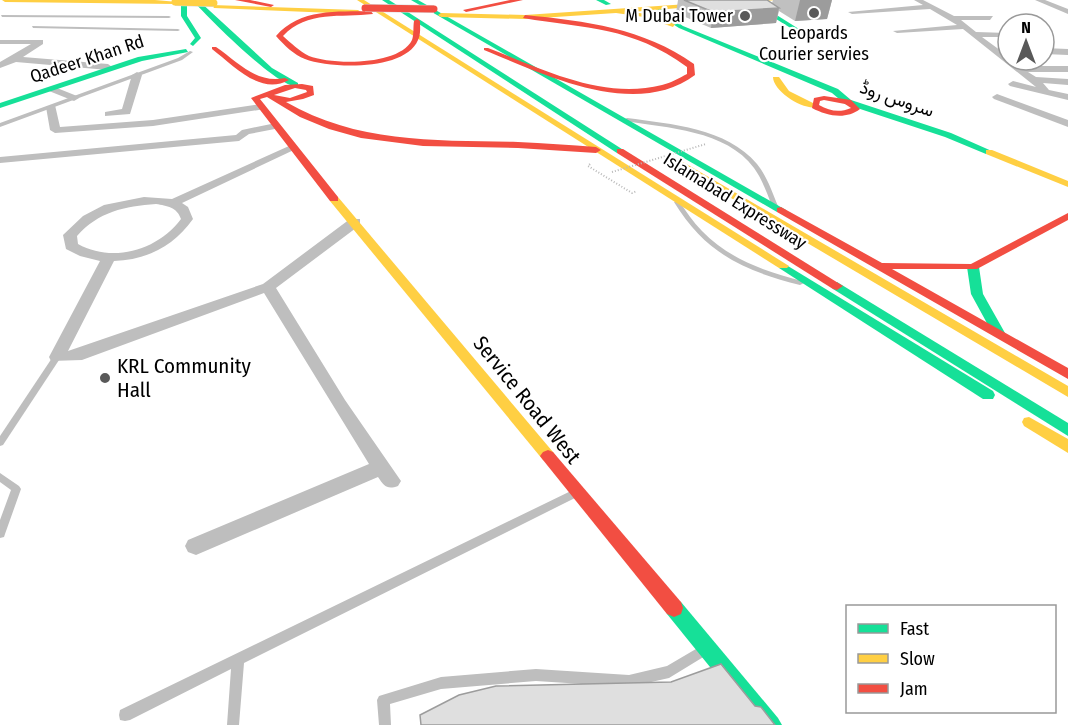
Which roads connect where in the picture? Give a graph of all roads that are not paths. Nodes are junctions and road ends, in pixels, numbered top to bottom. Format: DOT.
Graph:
graph roads {
  1 [pos="5,0"];
  2 [pos="17,0"];
  3 [pos="238,0"];
  4 [pos="385,0"];
  5 [pos="403,0"];
  6 [pos="414,0"];
  7 [pos="520,0"];
  8 [pos="721,0"];
  9 [pos="731,0"];
  10 [pos="773,0"];
  11 [pos="918,0"];
  12 [pos="1039,0"];
  13 [pos="75,1"];
  14 [pos="752,1"];
  15 [pos="610,4"];
  16 [pos="1053,4"];
  17 [pos="213,5"];
  18 [pos="271,5"];
  19 [pos="1068,5"];
  20 [pos="179,6"];
  21 [pos="934,7"];
  22 [pos="368,8"];
  23 [pos="634,8"];
  24 [pos="661,8"];
  25 [pos="466,10"];
  26 [pos="437,12"];
  27 [pos="852,12"];
  28 [pos="1068,12"];
  29 [pos="2,16"];
  30 [pos="49,16"];
  31 [pos="525,17"];
  32 [pos="953,18"];
  33 [pos="990,18"];
  34 [pos="646,20"];
  35 [pos="33,27"];
  36 [pos="681,27"];
  37 [pos="964,27"];
  38 [pos="416,28"];
  39 [pos="178,30"];
  40 [pos="799,31"];
  41 [pos="897,31"];
  42 [pos="23,34"];
  43 [pos="974,34"];
  44 [pos="996,35"];
  45 [pos="0,42"];
  46 [pos="483,47"];
  47 [pos="196,48"];
  48 [pos="996,51"];
  49 [pos="15,59"];
  50 [pos="524,63"];
  51 [pos="0,65"];
  52 [pos="108,67"];
  53 [pos="1023,72"];
  54 [pos="137,75"];
  55 [pos="776,79"];
  56 [pos="1034,80"];
  57 [pos="290,82"];
  58 [pos="1068,82"];
  59 [pos="1012,84"];
  60 [pos="822,85"];
  61 [pos="52,89"];
  62 [pos="1045,89"];
  63 [pos="308,95"];
  64 [pos="997,97"];
  65 [pos="1068,97"];
  66 [pos="74,98"];
  67 [pos="265,100"];
  68 [pos="848,102"];
  69 [pos="0,104"];
  70 [pos="815,106"];
  71 [pos="51,107"];
  72 [pos="541,113"];
  73 [pos="109,114"];
  74 [pos="838,114"];
  75 [pos="624,120"];
  76 [pos="1066,121"];
  77 [pos="0,125"];
  78 [pos="276,126"];
  79 [pos="55,130"];
  80 [pos="334,133"];
  81 [pos="948,135"];
  82 [pos="509,145"];
  83 [pos="298,149"];
  84 [pos="601,150"];
  85 [pos="58,155"];
  86 [pos="0,160"];
  87 [pos="1068,184"];
  88 [pos="674,196"];
  89 [pos="173,203"];
  90 [pos="775,206"];
  91 [pos="1068,216"];
  92 [pos="355,222"];
  93 [pos="110,256"];
  94 [pos="876,264"];
  95 [pos="972,267"];
  96 [pos="267,287"];
  97 [pos="818,287"];
  98 [pos="1000,335"];
  99 [pos="57,357"];
  100 [pos="1068,374"];
  101 [pos="1068,392"];
  102 [pos="1068,430"];
  103 [pos="0,443"];
  104 [pos="1068,447"];
  105 [pos="0,477"];
  106 [pos="576,493"];
  107 [pos="0,534"];
  108 [pos="196,546"];
  109 [pos="707,649"];
  110 [pos="238,659"];
  111 [pos="125,715"];
  112 [pos="233,725"];
  113 [pos="385,725"];
  114 [pos="771,725"];
  1 -- 2 [label="main road"];
  2 -- 13 [label="main road"];
  3 -- 18 [label="main road"];
  4 -- 38 [label="main road, Islamabad Expressway"];
  5 -- 46 [label="main road, Islamabad Expressway"];
  6 -- 50 [label="main road"];
  7 -- 25 [label="main road"];
  8 -- 9 [label="main road"];
  8 -- 23 [label="main road"];
  10 -- 14 [label="main road"];
  11 -- 21 [label="street"];
  12 -- 16 [label="street"];
  13 -- 20 [label="main road"];
  14 -- 24 [label="main road"];
  14 -- 40 [label="main road"];
  15 -- 23 [label="main road"];
  15 -- 24 [label="main road"];
  15 -- 31 [label="main road"];
  15 -- 36 [label="main road"];
  16 -- 19 [label="street"];
  16 -- 28 [label="street"];
  17 -- 18 [label="main road"];
  17 -- 20 [label="main road"];
  17 -- 20 [label="main road, bridge"];
  17 -- 22 [label="main road"];
  18 -- 22 [label="main road"];
  20 -- 30 [label="lane"];
  20 -- 47 [label="main road"];
  20 -- 57 [label="main road"];
  21 -- 27 [label="street"];
  21 -- 32 [label="street"];
  22 -- 26 [label="main road, bridge"];
  22 -- 38 [label="main road"];
  22 -- 38 [label="main road"];
  23 -- 25 [label="main road"];
  24 -- 36 [label="main road, سروس روڈ"];
  25 -- 26 [label="main road"];
  26 -- 31 [label="main road"];
  29 -- 30 [label="lane"];
  30 -- 35 [label="lane"];
  31 -- 50 [label="main road"];
  32 -- 33 [label="street"];
  32 -- 37 [label="street"];
  34 -- 55 [label="main road"];
  35 -- 39 [label="lane"];
  35 -- 42 [label="lane"];
  36 -- 60 [label="main road, سروس روڈ"];
  37 -- 41 [label="street"];
  37 -- 43 [label="street"];
  38 -- 72 [label="main road"];
  38 -- 102 [label="main road, Islamabad Expressway"];
  43 -- 44 [label="street"];
  43 -- 48 [label="street"];
  45 -- 49 [label="street"];
  46 -- 50 [label="main road"];
  46 -- 101 [label="main road, Islamabad Expressway"];
  47 -- 52 [label="main road, Qadeer Khan Rd"];
  47 -- 54 [label="lane"];
  47 -- 57 [label="main road"];
  47 -- 61 [label="main road, Qadeer Khan Rd"];
  47 -- 67 [label="main road"];
  49 -- 51 [label="street"];
  49 -- 52 [label="street"];
  50 -- 75 [label="main road"];
  52 -- 69 [label="main road, Qadeer Khan Rd"];
  53 -- 56 [label="street"];
  54 -- 66 [label="lane"];
  54 -- 73 [label="street"];
  55 -- 60 [label="main road"];
  55 -- 70 [label="main road"];
  56 -- 58 [label="street"];
  56 -- 62 [label="street"];
  57 -- 63 [label="main road"];
  57 -- 67 [label="main road"];
  59 -- 62 [label="street"];
  60 -- 68 [label="main road, سروس روڈ"];
  61 -- 66 [label="street"];
  61 -- 69 [label="main road, Qadeer Khan Rd"];
  62 -- 65 [label="street"];
  63 -- 67 [label="main road"];
  63 -- 80 [label="main road"];
  64 -- 76 [label="street"];
  66 -- 71 [label="lane"];
  67 -- 78 [label="main road, Service Road West"];
  67 -- 79 [label="street"];
  67 -- 80 [label="main road"];
  68 -- 70 [label="main road"];
  68 -- 74 [label="main road"];
  68 -- 81 [label="main road, سروس روڈ"];
  70 -- 74 [label="main road"];
  71 -- 77 [label="lane"];
  71 -- 79 [label="street"];
  72 -- 82 [label="main road"];
  72 -- 84 [label="main road"];
  74 -- 81 [label="main road"];
  75 -- 90 [label="main road"];
  75 -- 90 [label="lane"];
  78 -- 83 [label="main road, Service Road West"];
  78 -- 85 [label="street"];
  79 -- 85 [label="street"];
  80 -- 82 [label="main road"];
  81 -- 87 [label="main road, سروس روڈ"];
  82 -- 84 [label="main road"];
  83 -- 89 [label="street"];
  83 -- 92 [label="main road, Service Road West"];
  84 -- 88 [label="main road"];
  85 -- 86 [label="street"];
  88 -- 97 [label="main road"];
  88 -- 97 [label="lane"];
  89 -- 93 [label="street"];
  89 -- 93 [label="street"];
  90 -- 94 [label="main road"];
  91 -- 95 [label="main road"];
  92 -- 96 [label="street"];
  92 -- 106 [label="main road, Service Road West"];
  93 -- 99 [label="street"];
  94 -- 95 [label="main road"];
  94 -- 98 [label="main road"];
  95 -- 98 [label="main road"];
  96 -- 99 [label="street"];
  96 -- 108 [label="street"];
  97 -- 104 [label="main road"];
  98 -- 100 [label="main road"];
  99 -- 103 [label="lane"];
  105 -- 107 [label="lane"];
  106 -- 109 [label="main road, Service Road West"];
  106 -- 110 [label="lane"];
  109 -- 113 [label="lane"];
  109 -- 114 [label="main road, Service Road West"];
  110 -- 111 [label="lane"];
  110 -- 112 [label="lane"];
}
